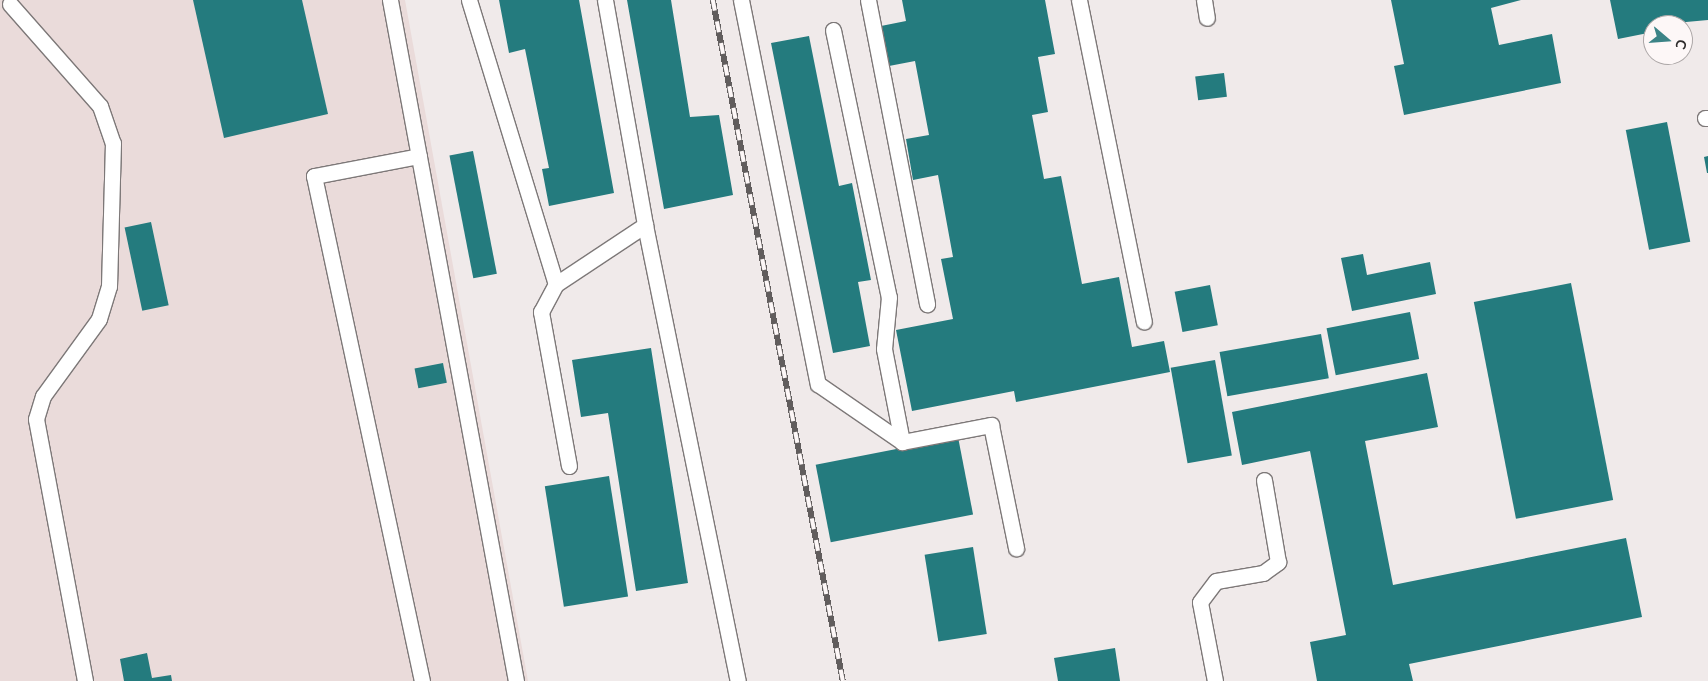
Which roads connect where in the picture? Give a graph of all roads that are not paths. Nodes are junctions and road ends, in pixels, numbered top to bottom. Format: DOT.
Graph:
graph roads {
  1 [pos="390,0"];
  2 [pos="470,0"];
  3 [pos="605,0"];
  4 [pos="741,0"];
  5 [pos="868,0"];
  6 [pos="1079,0"];
  7 [pos="1204,0"];
  8 [pos="10,4"];
  9 [pos="1207,18"];
  10 [pos="833,30"];
  11 [pos="419,156"];
  12 [pos="645,225"];
  13 [pos="556,284"];
  14 [pos="927,304"];
  15 [pos="1144,322"];
  16 [pos="902,442"];
  17 [pos="569,466"];
  18 [pos="1264,480"];
  19 [pos="1016,548"];
  20 [pos="85,681"];
  21 [pos="422,681"];
  22 [pos="516,681"];
  23 [pos="738,681"];
  24 [pos="1215,681"];
  1 -- 11 [label="lane"];
  2 -- 13 [label="lane"];
  3 -- 12 [label="lane"];
  4 -- 16 [label="lane"];
  5 -- 14 [label="lane"];
  6 -- 15 [label="lane"];
  7 -- 9 [label="lane"];
  8 -- 20 [label="lane"];
  10 -- 16 [label="lane"];
  11 -- 21 [label="lane"];
  11 -- 22 [label="lane"];
  12 -- 13 [label="lane"];
  12 -- 23 [label="lane"];
  13 -- 17 [label="lane"];
  16 -- 19 [label="lane"];
  18 -- 24 [label="lane"];
}
